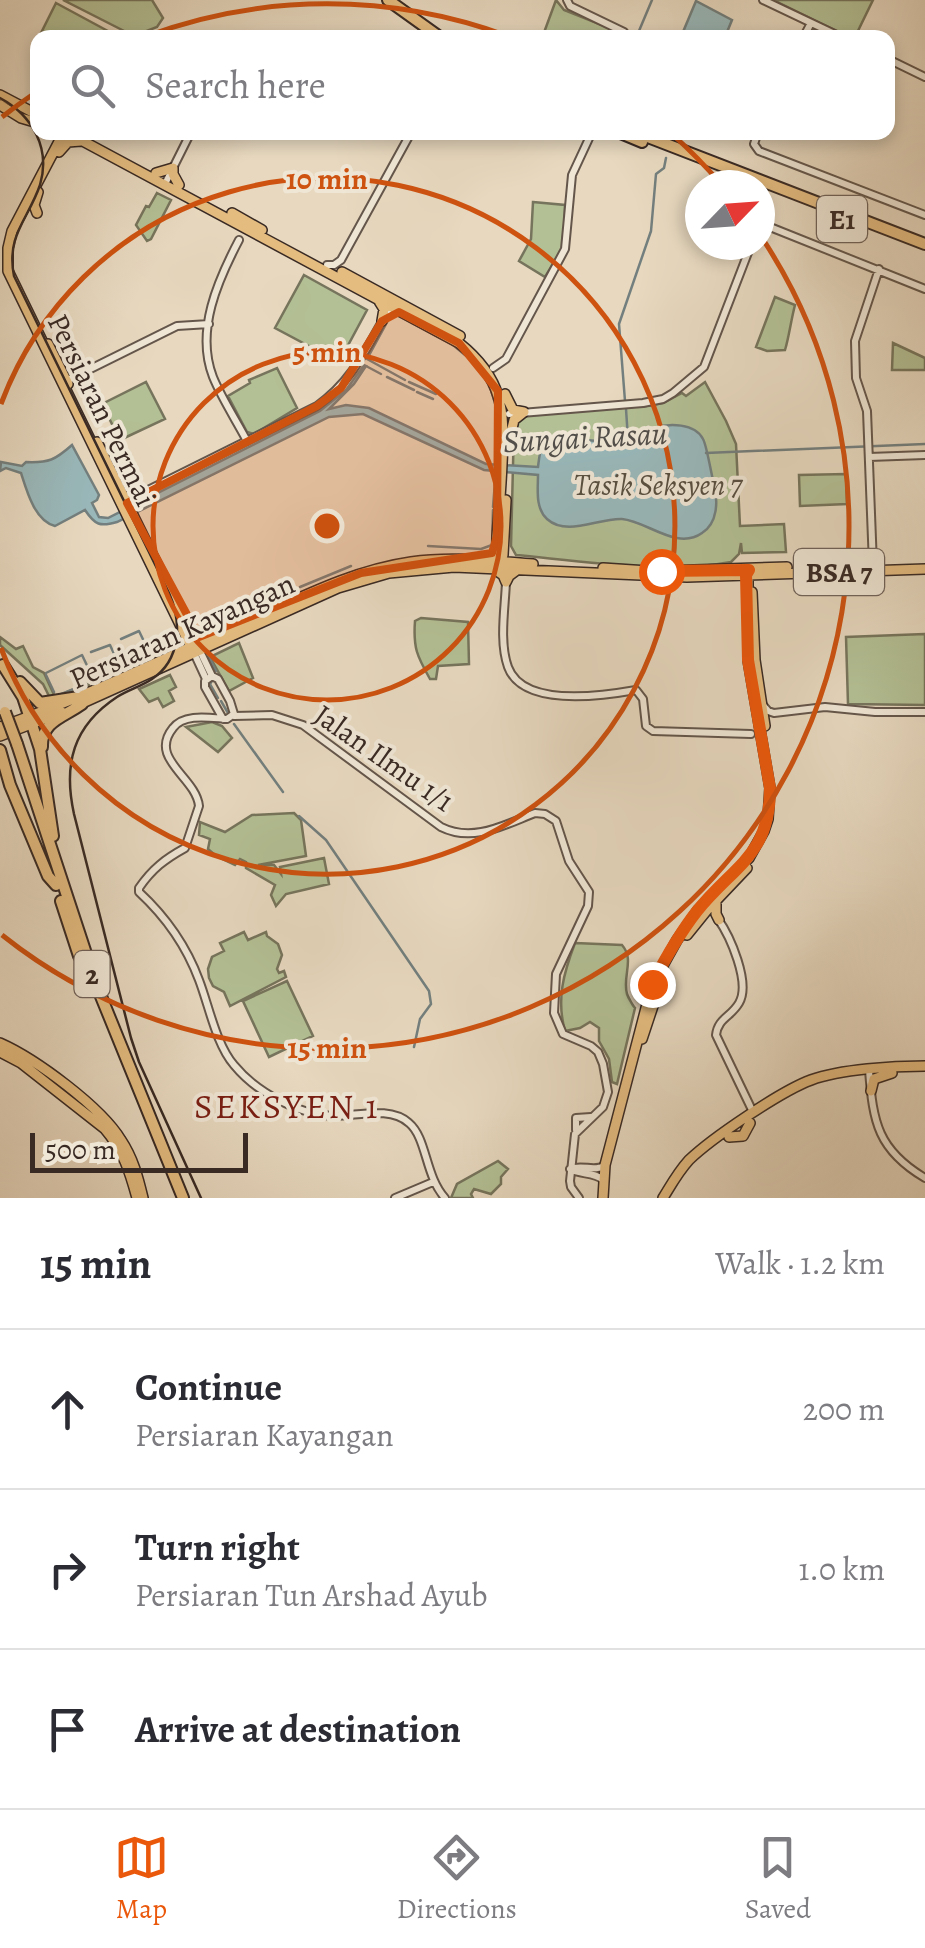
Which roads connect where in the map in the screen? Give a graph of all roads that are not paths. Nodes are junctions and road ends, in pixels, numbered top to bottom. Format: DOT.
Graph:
graph roads {
  1 [pos="378,0"];
  2 [pos="388,0"];
  3 [pos="567,0"];
  4 [pos="764,0"];
  5 [pos="811,22"];
  6 [pos="417,30"];
  7 [pos="429,30"];
  8 [pos="620,30"];
  9 [pos="808,30"];
  10 [pos="827,30"];
  11 [pos="895,62"];
  12 [pos="925,77"];
  13 [pos="0,95"];
  14 [pos="0,105"];
  15 [pos="30,114"];
  16 [pos="30,119"];
  17 [pos="86,140"];
  18 [pos="89,140"];
  19 [pos="188,140"];
  20 [pos="407,140"];
  21 [pos="588,140"];
  22 [pos="639,140"];
  23 [pos="655,140"];
  24 [pos="755,140"];
  25 [pos="56,143"];
  26 [pos="94,143"];
  27 [pos="173,168"];
  28 [pos="717,170"];
  29 [pos="156,173"];
  30 [pos="166,181"];
  31 [pos="179,185"];
  32 [pos="38,192"];
  33 [pos="775,192"];
  34 [pos="925,216"];
  35 [pos="23,220"];
  36 [pos="236,223"];
  37 [pos="775,229"];
  38 [pos="12,231"];
  39 [pos="258,235"];
  40 [pos="239,240"];
  41 [pos="925,247"];
  42 [pos="0,248"];
  43 [pos="7,260"];
  44 [pos="341,260"];
  45 [pos="745,260"];
  46 [pos="327,265"];
  47 [pos="879,270"];
  48 [pos="344,274"];
  49 [pos="361,282"];
  50 [pos="925,289"];
  51 [pos="376,298"];
  52 [pos="391,306"];
  53 [pos="406,314"];
  54 [pos="382,321"];
  55 [pos="209,324"];
  56 [pos="55,363"];
  57 [pos="493,368"];
  58 [pos="78,376"];
  59 [pos="66,384"];
  60 [pos="505,394"];
  61 [pos="70,401"];
  62 [pos="75,412"];
  63 [pos="524,412"];
  64 [pos="509,414"];
  65 [pos="247,441"];
  66 [pos="506,443"];
  67 [pos="869,450"];
  68 [pos="925,455"];
  69 [pos="125,502"];
  70 [pos="501,532"];
  71 [pos="476,560"];
  72 [pos="500,561"];
  73 [pos="873,565"];
  74 [pos="518,566"];
  75 [pos="925,566"];
  76 [pos="454,567"];
  77 [pos="491,568"];
  78 [pos="535,569"];
  79 [pos="713,570"];
  80 [pos="778,571"];
  81 [pos="361,574"];
  82 [pos="749,574"];
  83 [pos="380,576"];
  84 [pos="732,576"];
  85 [pos="506,582"];
  86 [pos="338,588"];
  87 [pos="749,591"];
  88 [pos="186,630"];
  89 [pos="200,650"];
  90 [pos="176,658"];
  91 [pos="2,664"];
  92 [pos="209,678"];
  93 [pos="0,699"];
  94 [pos="81,701"];
  95 [pos="761,703"];
  96 [pos="216,709"];
  97 [pos="925,712"];
  98 [pos="233,713"];
  99 [pos="774,713"];
  100 [pos="209,718"];
  101 [pos="223,718"];
  102 [pos="3,720"];
  103 [pos="30,720"];
  104 [pos="758,728"];
  105 [pos="0,736"];
  106 [pos="9,747"];
  107 [pos="2,764"];
  108 [pos="44,768"];
  109 [pos="56,885"];
  110 [pos="717,900"];
  111 [pos="702,913"];
  112 [pos="719,920"];
  113 [pos="78,929"];
  114 [pos="0,1043"];
  115 [pos="0,1052"];
  116 [pos="925,1069"];
  117 [pos="869,1073"];
  118 [pos="892,1073"];
  119 [pos="854,1077"];
  120 [pos="871,1091"];
  121 [pos="752,1118"];
  122 [pos="605,1165"];
  123 [pos="576,1169"];
  124 [pos="925,1178"];
  125 [pos="603,1180"];
  126 [pos="432,1182"];
  127 [pos="140,1198"];
  128 [pos="180,1198"];
  129 [pos="395,1198"];
  130 [pos="445,1198"];
  131 [pos="579,1198"];
  132 [pos="605,1198"];
  133 [pos="666,1198"];
  1 -- 6 [label="highway"];
  2 -- 7 [label="highway"];
  3 -- 8 [label="street"];
  4 -- 5 [label="street"];
  5 -- 9 [label="street"];
  5 -- 10 [label="street"];
  11 -- 12 [label="street"];
  13 -- 15 [label="main road"];
  14 -- 16 [label="main road"];
  17 -- 26 [label="main road"];
  18 -- 26 [label="main road"];
  19 -- 27 [label="street"];
  20 -- 44 [label="street"];
  21 -- 57 [label="street"];
  22 -- 28 [label="highway, E1"];
  23 -- 41 [label="highway, E1"];
  24 -- 34 [label="street"];
  25 -- 26 [label="main road"];
  25 -- 32 [label="main road, Persiaran Permai"];
  25 -- 38 [label="main road, Persiaran Permai"];
  26 -- 29 [label="main road"];
  26 -- 30 [label="main road"];
  27 -- 29 [label="main road"];
  27 -- 30 [label="street"];
  27 -- 31 [label="main road"];
  29 -- 30 [label="main road"];
  30 -- 31 [label="main road"];
  30 -- 36 [label="main road"];
  31 -- 46 [label="main road"];
  32 -- 35 [label="main road, Persiaran Permai"];
  32 -- 35 [label="main road"];
  33 -- 41 [label="highway, E1"];
  35 -- 56 [label="main road, Persiaran Permai"];
  36 -- 39 [label="main road"];
  36 -- 40 [label="street"];
  37 -- 47 [label="street"];
  38 -- 42 [label="main road"];
  38 -- 43 [label="main road, Persiaran Permai"];
  39 -- 40 [label="street"];
  39 -- 51 [label="main road"];
  40 -- 55 [label="street"];
  42 -- 43 [label="main road"];
  43 -- 56 [label="main road, Persiaran Permai"];
  44 -- 46 [label="street"];
  44 -- 48 [label="street"];
  45 -- 63 [label="street"];
  46 -- 48 [label="main road"];
  47 -- 50 [label="street"];
  47 -- 67 [label="street"];
  48 -- 49 [label="main road"];
  49 -- 52 [label="main road"];
  49 -- 57 [label="main road"];
  51 -- 52 [label="main road"];
  51 -- 54 [label="main road"];
  52 -- 53 [label="main road"];
  52 -- 54 [label="street"];
  53 -- 54 [label="main road"];
  53 -- 66 [label="main road"];
  54 -- 65 [label="street"];
  55 -- 58 [label="street"];
  55 -- 65 [label="street"];
  56 -- 58 [label="main road"];
  56 -- 59 [label="main road, Persiaran Permai"];
  56 -- 61 [label="main road, Persiaran Permai"];
  57 -- 60 [label="main road"];
  58 -- 59 [label="main road"];
  59 -- 62 [label="main road"];
  59 -- 69 [label="main road, Persiaran Permai"];
  60 -- 63 [label="main road"];
  60 -- 64 [label="main road"];
  61 -- 62 [label="main road, Persiaran Permai"];
  61 -- 69 [label="main road"];
  62 -- 69 [label="main road, Persiaran Permai"];
  63 -- 64 [label="street"];
  63 -- 66 [label="main road"];
  64 -- 66 [label="main road"];
  65 -- 69 [label="street"];
  66 -- 70 [label="main road"];
  67 -- 68 [label="street"];
  67 -- 73 [label="street"];
  69 -- 88 [label="main road, Persiaran Permai"];
  70 -- 71 [label="main road"];
  70 -- 72 [label="main road"];
  70 -- 74 [label="main road"];
  71 -- 72 [label="main road, Persiaran Kayangan / BSA 7"];
  71 -- 81 [label="main road, Persiaran Kayangan / BSA 7"];
  72 -- 74 [label="main road, Persiaran Kayangan / BSA 7"];
  72 -- 76 [label="main road"];
  72 -- 78 [label="main road"];
  73 -- 75 [label="main road, Persiaran Kayangan / BSA 7"];
  73 -- 80 [label="main road, Persiaran Kayangan / BSA 7"];
  74 -- 77 [label="main road, Persiaran Kayangan / BSA 7"];
  74 -- 78 [label="main road, Persiaran Kayangan / BSA 7"];
  74 -- 79 [label="main road, Persiaran Kayangan / BSA 7"];
  74 -- 85 [label="main road"];
  75 -- 80 [label="main road, Persiaran Kayangan / BSA 7"];
  76 -- 77 [label="main road, Persiaran Kayangan / BSA 7"];
  76 -- 83 [label="main road, Persiaran Kayangan / BSA 7"];
  77 -- 85 [label="main road"];
  78 -- 84 [label="main road, Persiaran Kayangan / BSA 7"];
  79 -- 80 [label="main road, Persiaran Kayangan / BSA 7"];
  79 -- 82 [label="main road"];
  80 -- 82 [label="main road"];
  80 -- 87 [label="main road"];
  81 -- 83 [label="main road"];
  81 -- 86 [label="main road"];
  81 -- 89 [label="main road, Persiaran Kayangan / BSA 7"];
  82 -- 84 [label="main road, Persiaran Kayangan / BSA 7"];
  82 -- 87 [label="main road"];
  83 -- 86 [label="main road, Persiaran Kayangan / BSA 7"];
  84 -- 87 [label="main road"];
  85 -- 104 [label="street"];
  86 -- 89 [label="main road, Persiaran Kayangan / BSA 7"];
  87 -- 95 [label="main road"];
  87 -- 104 [label="main road"];
  88 -- 89 [label="main road, Persiaran Permai"];
  88 -- 89 [label="main road"];
  88 -- 90 [label="main road"];
  89 -- 90 [label="main road, Persiaran Kayangan / BSA 7"];
  89 -- 92 [label="street"];
  90 -- 94 [label="main road, Persiaran Kayangan / BSA 7"];
  91 -- 94 [label="highway"];
  91 -- 103 [label="highway"];
  92 -- 96 [label="street"];
  92 -- 98 [label="street"];
  93 -- 102 [label="highway, 2"];
  94 -- 103 [label="main road, Persiaran Kayangan / BSA 7"];
  94 -- 108 [label="highway"];
  95 -- 99 [label="street"];
  95 -- 104 [label="main road"];
  96 -- 100 [label="street"];
  96 -- 101 [label="street"];
  97 -- 99 [label="street"];
  98 -- 101 [label="street, Jalan Ilmu 1/1"];
  98 -- 123 [label="street, Jalan Ilmu 1/1"];
  99 -- 104 [label="street"];
  100 -- 101 [label="street, Jalan Ilmu 1/1"];
  100 -- 126 [label="street"];
  102 -- 103 [label="main road, Persiaran Kayangan / BSA 7"];
  102 -- 106 [label="highway, 2, bridge"];
  103 -- 105 [label="main road, Persiaran Kayangan / BSA 7"];
  103 -- 108 [label="highway"];
  104 -- 110 [label="main road"];
  104 -- 111 [label="main road"];
  106 -- 107 [label="highway"];
  106 -- 109 [label="highway, 2"];
  106 -- 113 [label="highway, 2"];
  107 -- 109 [label="highway"];
  108 -- 113 [label="highway"];
  109 -- 128 [label="highway, 2"];
  110 -- 111 [label="main road"];
  110 -- 112 [label="main road"];
  111 -- 112 [label="main road"];
  111 -- 122 [label="main road"];
  111 -- 132 [label="main road"];
  112 -- 121 [label="street"];
  113 -- 128 [label="highway, 2"];
  114 -- 127 [label="main road"];
  115 -- 127 [label="main road"];
  116 -- 117 [label="main road"];
  116 -- 118 [label="main road"];
  117 -- 118 [label="main road"];
  117 -- 119 [label="main road"];
  117 -- 120 [label="street"];
  117 -- 121 [label="main road"];
  118 -- 120 [label="main road"];
  119 -- 120 [label="main road"];
  119 -- 121 [label="main road"];
  120 -- 124 [label="street"];
  121 -- 133 [label="main road"];
  121 -- 133 [label="main road"];
  122 -- 123 [label="street"];
  122 -- 125 [label="main road"];
  123 -- 125 [label="street"];
  123 -- 131 [label="street"];
  125 -- 132 [label="main road"];
  126 -- 129 [label="street"];
  126 -- 130 [label="street"];
}
